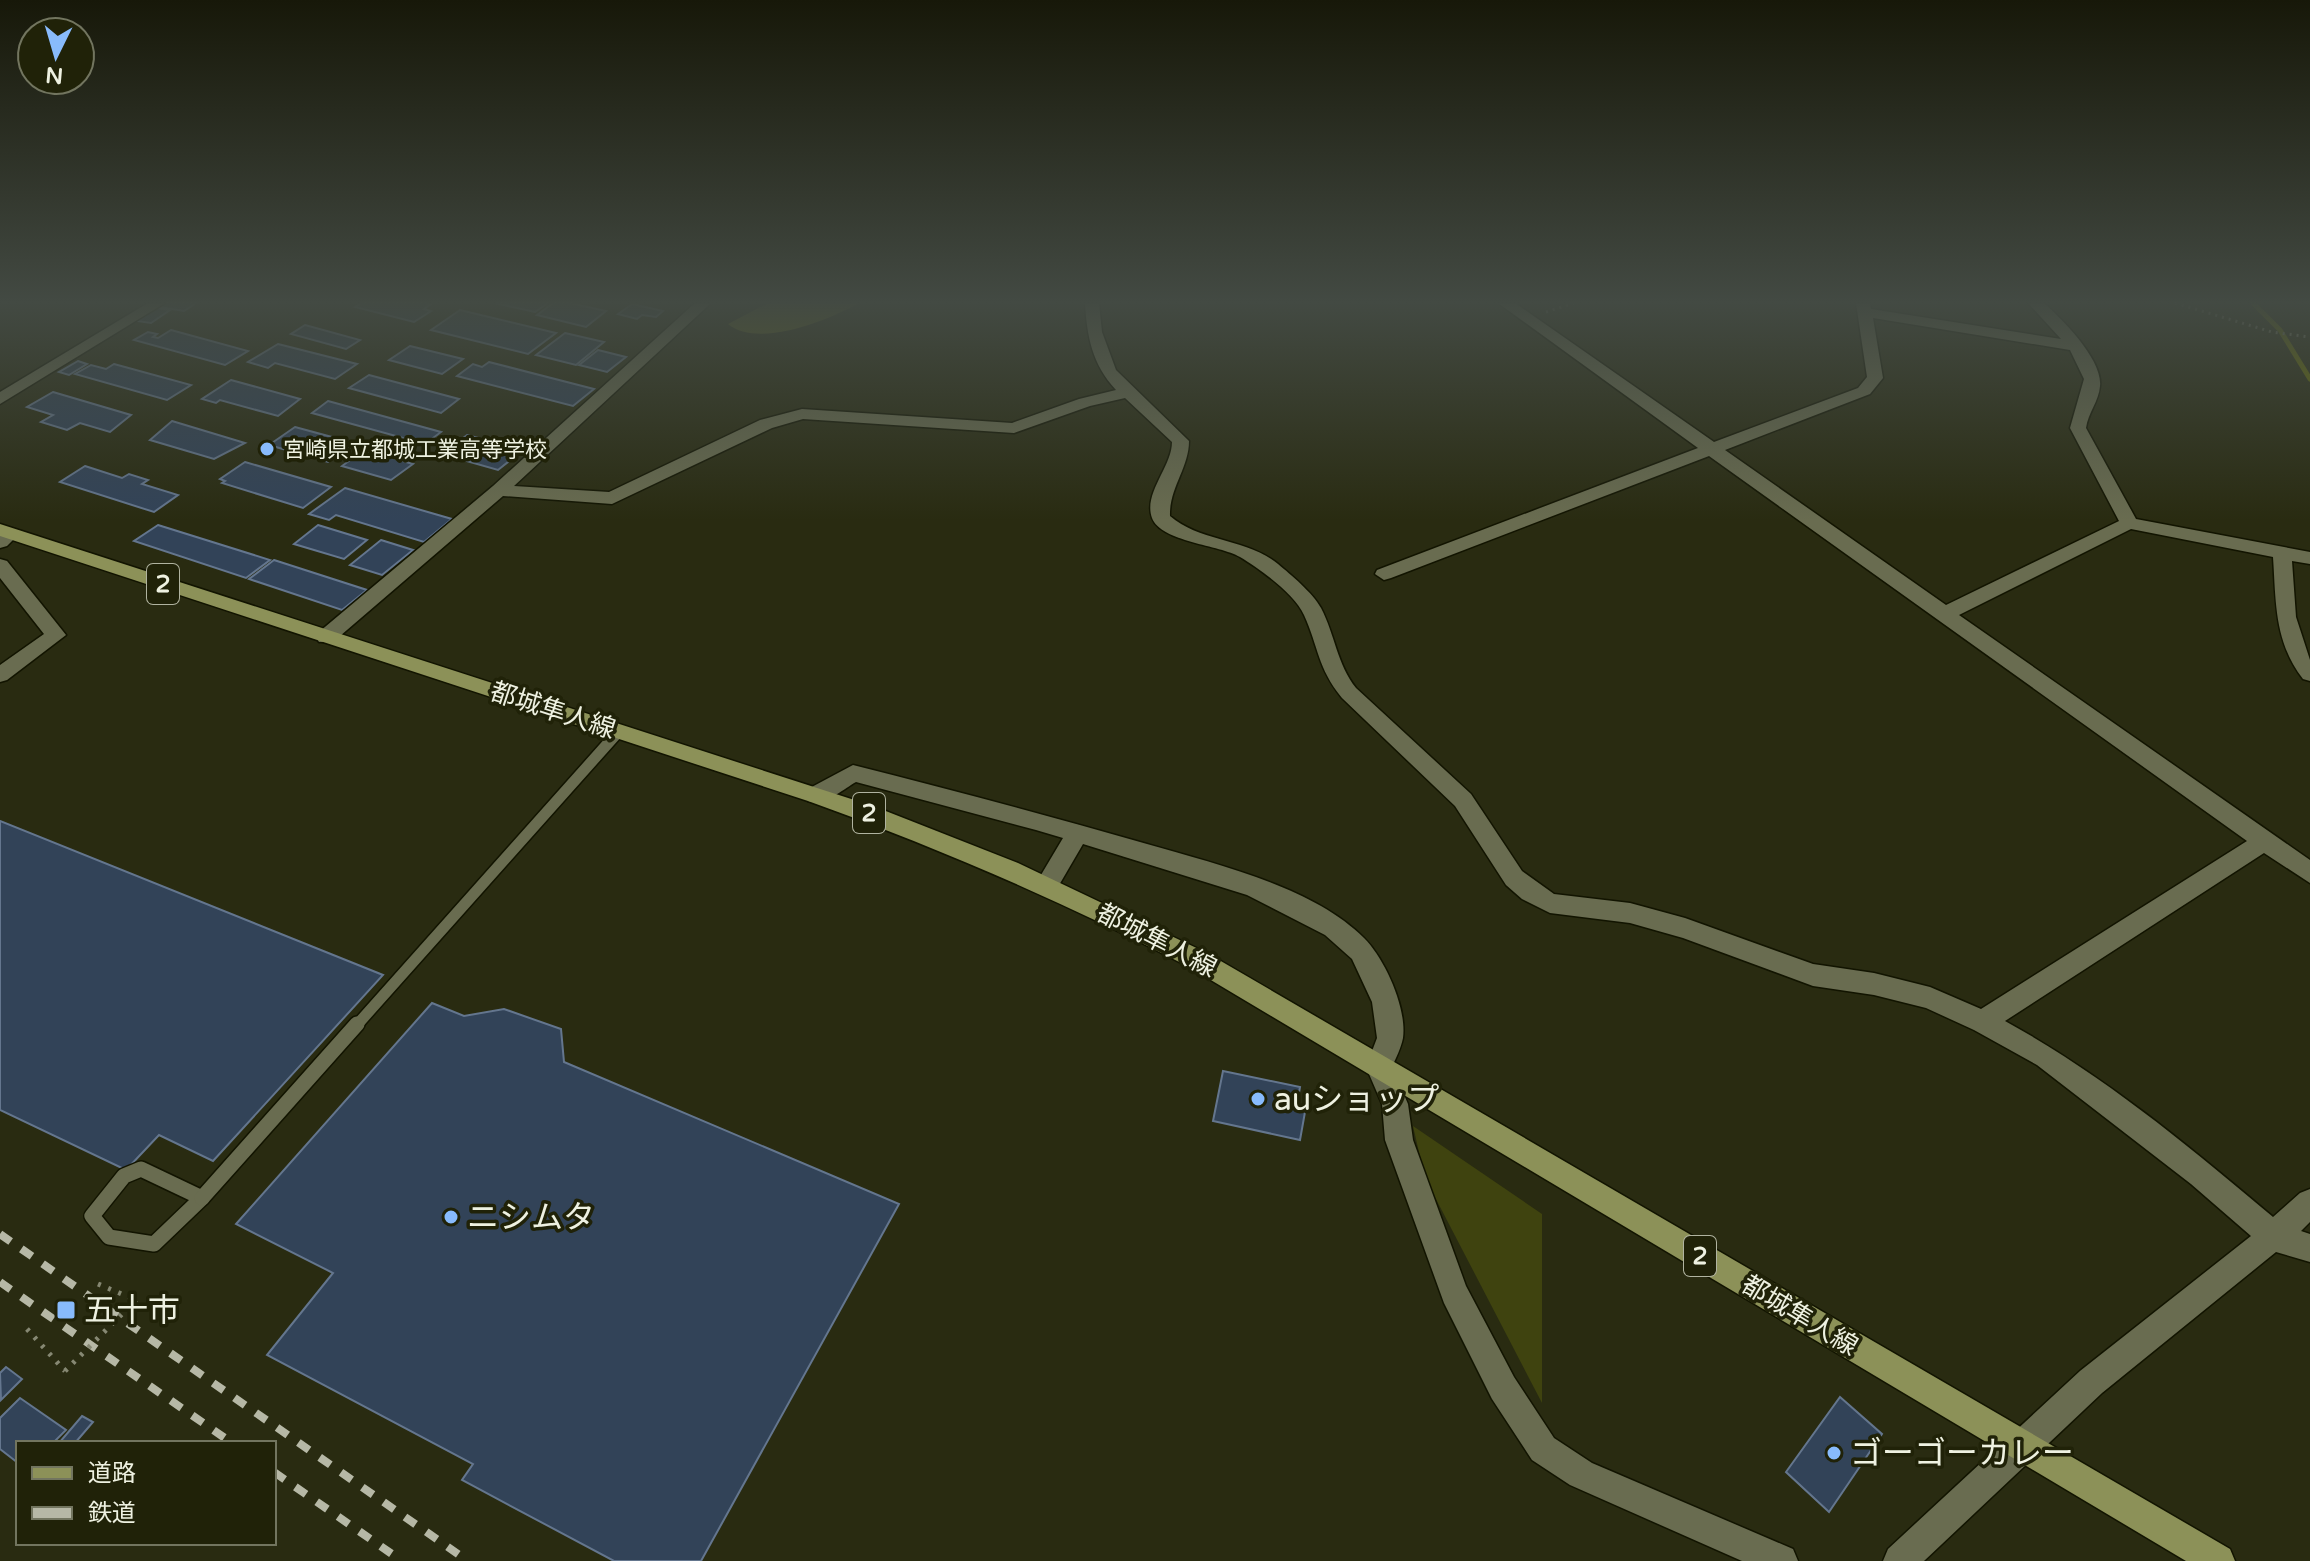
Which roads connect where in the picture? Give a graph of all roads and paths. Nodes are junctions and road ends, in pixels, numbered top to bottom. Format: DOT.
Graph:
graph roads {
  1 [pos="38,376"];
  2 [pos="624,376"];
  3 [pos="1110,376"];
  4 [pos="1607,376"];
  5 [pos="1875,376"];
  6 [pos="2091,376"];
  7 [pos="1125,393"];
  8 [pos="0,399"];
  9 [pos="1709,448"];
  10 [pos="499,490"];
  11 [pos="2129,523"];
  12 [pos="3,536"];
  13 [pos="2282,552"];
  14 [pos="2310,558"];
  15 [pos="0,565"];
  16 [pos="1384,574"];
  17 [pos="1944,614"];
  18 [pos="326,637"];
  19 [pos="2310,674"];
  20 [pos="0,675"];
  21 [pos="619,731"];
  22 [pos="816,795"];
  23 [pos="1078,832"];
  24 [pos="2265,841"];
  25 [pos="2310,873"];
  26 [pos="1047,885"];
  27 [pos="1983,1022"];
  28 [pos="1379,1067"];
  29 [pos="202,1198"];
  30 [pos="2310,1203"];
  31 [pos="2274,1237"];
  32 [pos="2310,1248"];
  33 [pos="98,1284"];
  34 [pos="27,1329"];
  35 [pos="2020,1447"];
  36 [pos="1781,1561"];
  37 [pos="1900,1561"];
  38 [pos="2218,1561"];
  1 -- 8 [label="street"];
  2 -- 10 [label="street"];
  3 -- 7 [label="street"];
  4 -- 9 [label="street"];
  5 -- 9 [label="street"];
  6 -- 11 [label="street"];
  7 -- 10 [label="street"];
  7 -- 27 [label="street"];
  9 -- 16 [label="street"];
  9 -- 17 [label="street"];
  10 -- 18 [label="street"];
  11 -- 13 [label="street"];
  11 -- 17 [label="street"];
  12 -- 18 [label="main road, 都城隼人線 / 2"];
  13 -- 14 [label="street"];
  13 -- 19 [label="street"];
  15 -- 20 [label="street"];
  17 -- 24 [label="street"];
  18 -- 21 [label="main road, 都城隼人線 / 2"];
  21 -- 22 [label="main road, 都城隼人線 / 2"];
  21 -- 29 [label="lane"];
  22 -- 23 [label="street"];
  22 -- 26 [label="main road, 都城隼人線 / 2"];
  23 -- 26 [label="street"];
  23 -- 28 [label="street"];
  24 -- 25 [label="street"];
  24 -- 27 [label="street"];
  26 -- 28 [label="main road, 都城隼人線 / 2"];
  27 -- 31 [label="street"];
  28 -- 35 [label="main road, 都城隼人線 / 2"];
  28 -- 36 [label="street"];
  29 -- 29 [label="lane"];
  30 -- 31 [label="street"];
  31 -- 32 [label="street"];
  31 -- 35 [label="street"];
  33 -- 34 [label="path, bridge"];
  35 -- 37 [label="street"];
  35 -- 38 [label="main road, 都城隼人線 / 2"];
}
